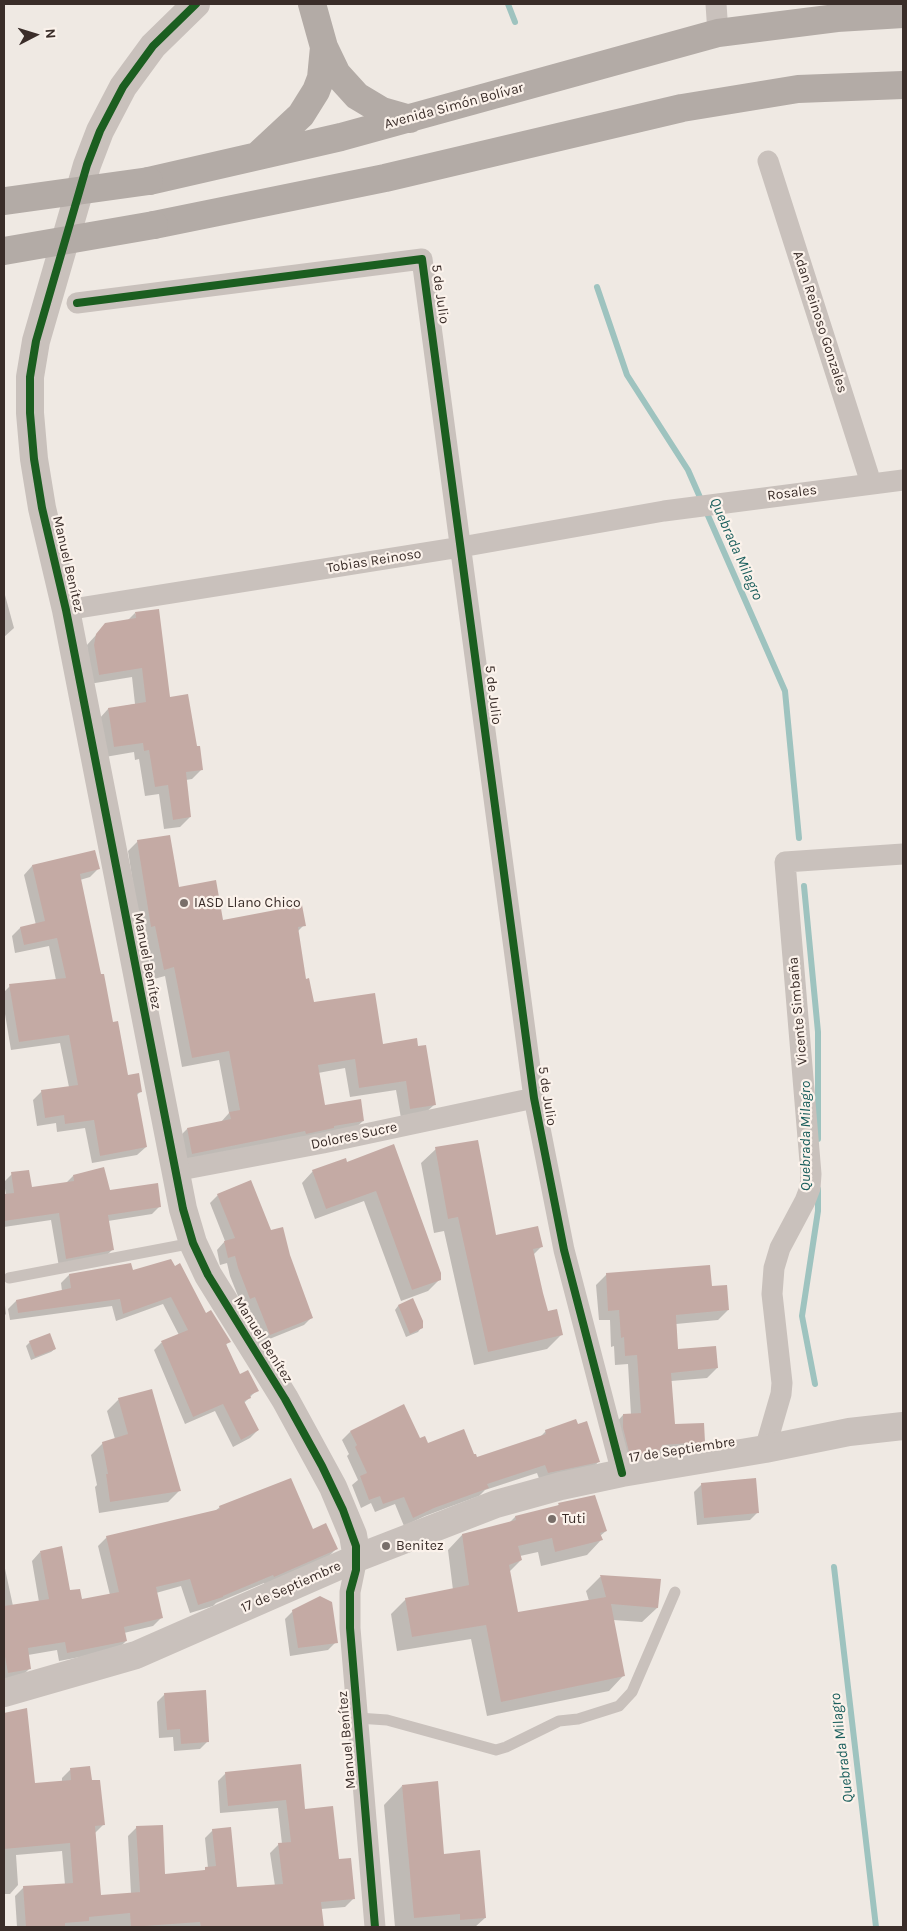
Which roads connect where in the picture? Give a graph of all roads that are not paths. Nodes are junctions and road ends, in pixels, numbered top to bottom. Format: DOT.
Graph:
graph roads {
  1 [pos="196,4"];
  2 [pos="716,4"];
  3 [pos="310,6"];
  4 [pos="903,14"];
  5 [pos="718,33"];
  6 [pos="324,47"];
  7 [pos="903,85"];
  8 [pos="410,119"];
  9 [pos="256,157"];
  10 [pos="768,161"];
  11 [pos="4,201"];
  12 [pos="4,251"];
  13 [pos="77,303"];
  14 [pos="903,480"];
  15 [pos="871,483"];
  16 [pos="681,508"];
  17 [pos="461,547"];
  18 [pos="66,610"];
  19 [pos="903,854"];
  20 [pos="534,1098"];
  21 [pos="175,1171"];
  22 [pos="193,1243"];
  23 [pos="9,1278"];
  24 [pos="903,1426"];
  25 [pos="765,1449"];
  26 [pos="622,1473"];
  27 [pos="357,1558"];
  28 [pos="676,1592"];
  29 [pos="4,1693"];
  30 [pos="358,1718"];
  31 [pos="375,1927"];
  1 -- 18 [label="street, Manuel Benítez"];
  2 -- 5 [label="street"];
  3 -- 6 [label="highway"];
  4 -- 5 [label="highway, Avenida Simón Bolívar"];
  5 -- 8 [label="highway, Avenida Simón Bolívar"];
  6 -- 8 [label="highway"];
  6 -- 9 [label="highway"];
  7 -- 12 [label="highway, bridge"];
  8 -- 9 [label="highway, Avenida Simón Bolívar"];
  9 -- 11 [label="highway, Avenida Simón Bolívar, bridge"];
  10 -- 15 [label="street, Adan Reinoso Gonzales"];
  13 -- 17 [label="street, 5 de Julio"];
  14 -- 15 [label="street, Rosales"];
  15 -- 16 [label="street, Rosales"];
  16 -- 17 [label="street, Tobias Reinoso"];
  17 -- 18 [label="street, Tobias Reinoso"];
  17 -- 20 [label="street, 5 de Julio"];
  18 -- 21 [label="street, Manuel Benítez"];
  19 -- 25 [label="street, Vicente Simbaña"];
  20 -- 21 [label="street, Dolores Sucre"];
  20 -- 26 [label="street, 5 de Julio"];
  21 -- 22 [label="street, Manuel Benítez"];
  22 -- 23 [label="lane"];
  22 -- 27 [label="street, Manuel Benítez"];
  24 -- 25 [label="street, 17 de Septiembre"];
  25 -- 26 [label="street, 17 de Septiembre"];
  26 -- 27 [label="street, 17 de Septiembre"];
  27 -- 29 [label="street, 17 de Septiembre"];
  27 -- 30 [label="street, Manuel Benítez"];
  28 -- 30 [label="lane"];
  30 -- 31 [label="street, Manuel Benítez"];
}
